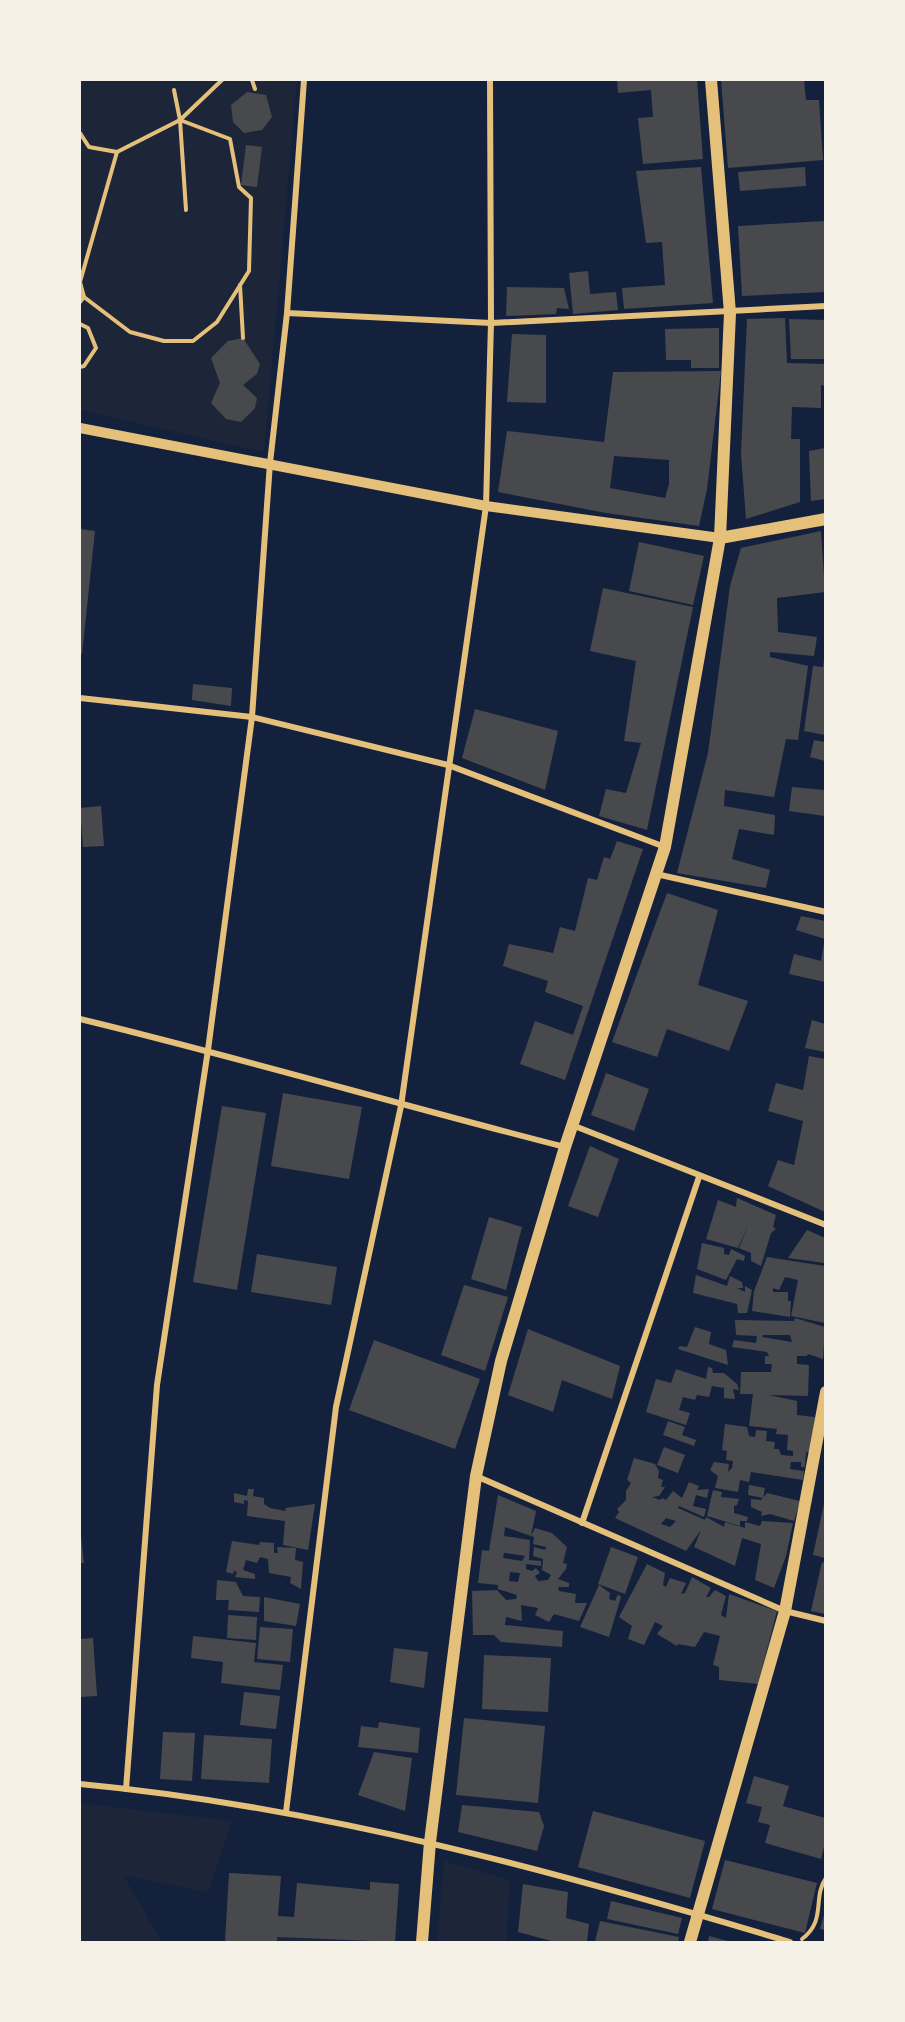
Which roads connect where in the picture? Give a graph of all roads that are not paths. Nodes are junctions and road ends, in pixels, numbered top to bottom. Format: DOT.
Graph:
graph roads {
  1 [pos="304,80"];
  2 [pos="490,80"];
  3 [pos="711,80"];
  4 [pos="825,306"];
  5 [pos="287,313"];
  6 [pos="730,313"];
  7 [pos="490,323"];
  8 [pos="80,428"];
  9 [pos="270,463"];
  10 [pos="486,506"];
  11 [pos="825,519"];
  12 [pos="720,538"];
  13 [pos="80,698"];
  14 [pos="252,717"];
  15 [pos="448,765"];
  16 [pos="665,847"];
  17 [pos="656,874"];
  18 [pos="825,912"];
  19 [pos="80,1019"];
  20 [pos="208,1050"];
  21 [pos="400,1106"];
  22 [pos="572,1125"];
  23 [pos="565,1147"];
  24 [pos="699,1177"];
  25 [pos="825,1225"];
  26 [pos="825,1392"];
  27 [pos="476,1476"];
  28 [pos="582,1523"];
  29 [pos="785,1611"];
  30 [pos="825,1621"];
  31 [pos="80,1784"];
  32 [pos="126,1789"];
  33 [pos="285,1812"];
  34 [pos="430,1842"];
  35 [pos="697,1914"];
  36 [pos="422,1942"];
  37 [pos="690,1942"];
  38 [pos="790,1942"];
  1 -- 5 [label="street"];
  2 -- 7 [label="street"];
  3 -- 6 [label="main road"];
  4 -- 6 [label="street"];
  5 -- 7 [label="street"];
  5 -- 9 [label="street"];
  6 -- 7 [label="street"];
  6 -- 12 [label="main road"];
  7 -- 10 [label="street"];
  8 -- 9 [label="street"];
  9 -- 10 [label="street"];
  9 -- 14 [label="street"];
  10 -- 12 [label="street"];
  10 -- 15 [label="street"];
  11 -- 12 [label="main road"];
  12 -- 16 [label="main road"];
  13 -- 14 [label="street"];
  14 -- 15 [label="street"];
  14 -- 20 [label="street"];
  15 -- 16 [label="street"];
  15 -- 21 [label="street"];
  16 -- 17 [label="main road"];
  17 -- 18 [label="street"];
  17 -- 22 [label="main road"];
  19 -- 20 [label="street"];
  20 -- 21 [label="street"];
  20 -- 32 [label="street"];
  21 -- 23 [label="street"];
  21 -- 33 [label="street"];
  22 -- 23 [label="main road"];
  22 -- 24 [label="street"];
  23 -- 27 [label="main road"];
  24 -- 25 [label="street"];
  24 -- 28 [label="street"];
  26 -- 29 [label="main road"];
  27 -- 28 [label="street"];
  27 -- 34 [label="main road"];
  28 -- 29 [label="street"];
  29 -- 30 [label="street"];
  29 -- 35 [label="main road"];
  31 -- 32 [label="street"];
  32 -- 33 [label="street"];
  33 -- 34 [label="street"];
  34 -- 35 [label="street"];
  34 -- 36 [label="main road"];
  35 -- 37 [label="main road"];
  35 -- 38 [label="street"];
}
